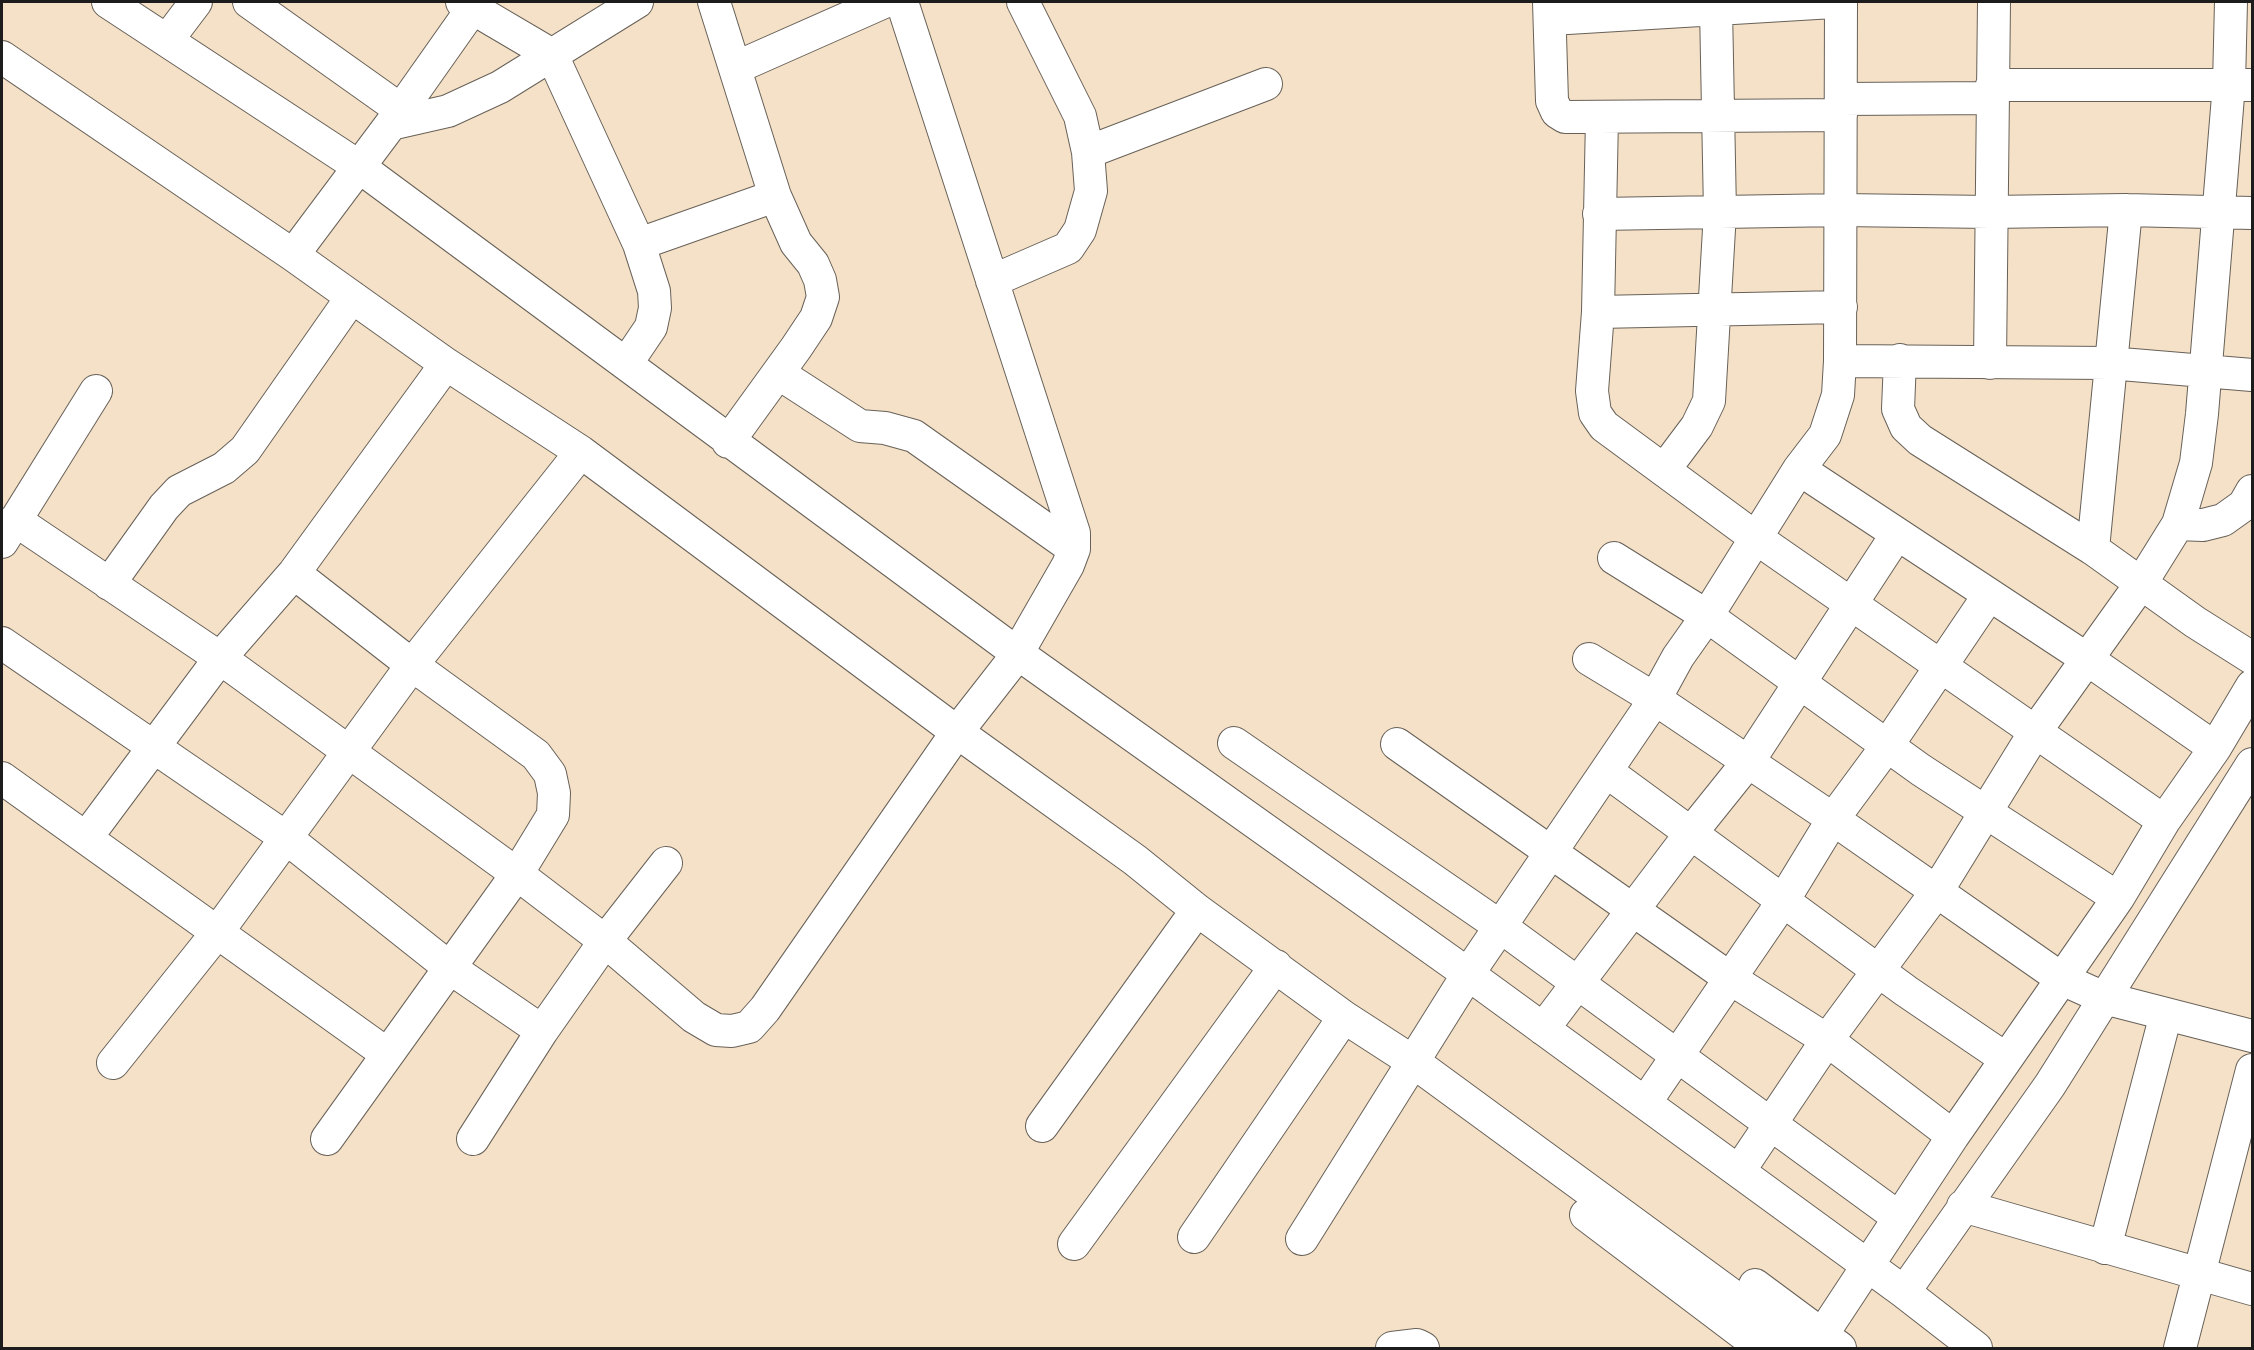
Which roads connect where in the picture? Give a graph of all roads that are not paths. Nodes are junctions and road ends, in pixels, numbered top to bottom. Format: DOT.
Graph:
graph roads {
  1 [pos="108,2"];
  2 [pos="196,2"];
  3 [pos="249,2"];
  4 [pos="637,2"];
  5 [pos="714,2"];
  6 [pos="884,2"];
  7 [pos="902,2"];
  8 [pos="1023,2"];
  9 [pos="1787,2"];
  10 [pos="1833,2"];
  11 [pos="1841,2"];
  12 [pos="1994,2"];
  13 [pos="2231,2"];
  14 [pos="471,4"];
  15 [pos="1716,8"];
  16 [pos="1550,10"];
  17 [pos="168,39"];
  18 [pos="552,55"];
  19 [pos="2,57"];
  20 [pos="735,68"];
  21 [pos="1266,84"];
  22 [pos="2241,85"];
  23 [pos="1992,91"];
  24 [pos="1842,107"];
  25 [pos="1718,115"];
  26 [pos="396,117"];
  27 [pos="1602,118"];
  28 [pos="1088,152"];
  29 [pos="352,174"];
  30 [pos="775,196"];
  31 [pos="1841,210"];
  32 [pos="2126,210"];
  33 [pos="1720,212"];
  34 [pos="1990,212"];
  35 [pos="2219,213"];
  36 [pos="2253,213"];
  37 [pos="1599,214"];
  38 [pos="639,244"];
  39 [pos="293,255"];
  40 [pos="992,281"];
  41 [pos="352,297"];
  42 [pos="1841,307"];
  43 [pos="1716,310"];
  44 [pos="1598,312"];
  45 [pos="1900,360"];
  46 [pos="1840,361"];
  47 [pos="1990,363"];
  48 [pos="2109,363"];
  49 [pos="446,364"];
  50 [pos="626,364"];
  51 [pos="2204,371"];
  52 [pos="778,373"];
  53 [pos="2253,375"];
  54 [pos="96,391"];
  55 [pos="728,442"];
  56 [pos="581,452"];
  57 [pos="1799,469"];
  58 [pos="1664,470"];
  59 [pos="2253,491"];
  60 [pos="2178,524"];
  61 [pos="8,531"];
  62 [pos="1897,534"];
  63 [pos="1756,538"];
  64 [pos="1074,549"];
  65 [pos="2093,549"];
  66 [pos="1614,558"];
  67 [pos="294,573"];
  68 [pos="110,584"];
  69 [pos="2140,585"];
  70 [pos="1989,595"];
  71 [pos="1851,604"];
  72 [pos="1707,616"];
  73 [pos="2,643"];
  74 [pos="1016,656"];
  75 [pos="220,658"];
  76 [pos="2253,658"];
  77 [pos="1589,659"];
  78 [pos="2087,659"];
  79 [pos="412,666"];
  80 [pos="1941,667"];
  81 [pos="1802,683"];
  82 [pos="2253,686"];
  83 [pos="1655,699"];
  84 [pos="957,732"];
  85 [pos="2035,732"];
  86 [pos="1234,743"];
  87 [pos="1397,744"];
  88 [pos="1887,746"];
  89 [pos="2215,748"];
  90 [pos="154,750"];
  91 [pos="348,752"];
  92 [pos="1748,762"];
  93 [pos="2253,764"];
  94 [pos="1606,771"];
  95 [pos="2,778"];
  96 [pos="1985,810"];
  97 [pos="1833,819"];
  98 [pos="2163,821"];
  99 [pos="1691,833"];
  100 [pos="285,837"];
  101 [pos="86,838"];
  102 [pos="1551,852"];
  103 [pos="666,863"];
  104 [pos="517,874"];
  105 [pos="1937,891"];
  106 [pos="2118,897"];
  107 [pos="1783,901"];
  108 [pos="1197,910"];
  109 [pos="1633,910"];
  110 [pos="1502,927"];
  111 [pos="216,934"];
  112 [pos="605,941"];
  113 [pos="1276,966"];
  114 [pos="450,968"];
  115 [pos="1876,969"];
  116 [pos="1466,979"];
  117 [pos="1731,979"];
  118 [pos="1578,983"];
  119 [pos="2082,988"];
  120 [pos="2166,1014"];
  121 [pos="1344,1017"];
  122 [pos="1544,1029"];
  123 [pos="542,1031"];
  124 [pos="2253,1036"];
  125 [pos="1827,1040"];
  126 [pos="387,1054"];
  127 [pos="1678,1055"];
  128 [pos="2006,1059"];
  129 [pos="113,1063"];
  130 [pos="1415,1063"];
  131 [pos="2253,1070"];
  132 [pos="1645,1103"];
  133 [pos="1477,1108"];
  134 [pos="1772,1124"];
  135 [pos="1042,1126"];
  136 [pos="1953,1136"];
  137 [pos="327,1139"];
  138 [pos="473,1139"];
  139 [pos="1739,1172"];
  140 [pos="1963,1206"];
  141 [pos="1898,1217"];
  142 [pos="1194,1237"];
  143 [pos="1302,1239"];
  144 [pos="1074,1245"];
  145 [pos="2105,1248"];
  146 [pos="1863,1270"];
  147 [pos="2199,1273"];
  148 [pos="2253,1289"];
  149 [pos="1905,1292"];
  150 [pos="1826,1335"];
  151 [pos="1392,1348"];
  152 [pos="1423,1348"];
  153 [pos="1762,1348"];
  154 [pos="1976,1348"];
  155 [pos="2180,1348"];
  1 -- 17 [label="street"];
  2 -- 17 [label="street"];
  3 -- 26 [label="street"];
  4 -- 18 [label="street"];
  5 -- 20 [label="street"];
  6 -- 20 [label="street"];
  7 -- 40 [label="street"];
  8 -- 28 [label="street"];
  9 -- 10 [label="street"];
  9 -- 15 [label="street"];
  11 -- 24 [label="street"];
  12 -- 23 [label="street"];
  13 -- 22 [label="street"];
  14 -- 18 [label="street"];
  14 -- 26 [label="street"];
  15 -- 16 [label="street"];
  15 -- 25 [label="street"];
  16 -- 27 [label="street"];
  17 -- 29 [label="street"];
  18 -- 26 [label="street"];
  18 -- 38 [label="street"];
  19 -- 39 [label="street"];
  20 -- 30 [label="street"];
  21 -- 28 [label="street"];
  22 -- 23 [label="street"];
  22 -- 35 [label="street"];
  23 -- 24 [label="street"];
  23 -- 34 [label="street"];
  24 -- 25 [label="street"];
  24 -- 31 [label="street"];
  25 -- 27 [label="street"];
  25 -- 33 [label="street"];
  26 -- 29 [label="street"];
  27 -- 37 [label="street"];
  28 -- 40 [label="street"];
  29 -- 39 [label="street"];
  29 -- 50 [label="street"];
  30 -- 38 [label="street"];
  30 -- 52 [label="street"];
  31 -- 33 [label="street"];
  31 -- 34 [label="street"];
  31 -- 42 [label="street"];
  32 -- 34 [label="street"];
  32 -- 35 [label="street"];
  32 -- 48 [label="street"];
  33 -- 37 [label="street"];
  33 -- 43 [label="street"];
  34 -- 47 [label="street"];
  35 -- 36 [label="street"];
  35 -- 51 [label="street"];
  37 -- 44 [label="street"];
  38 -- 50 [label="street"];
  39 -- 41 [label="street"];
  40 -- 64 [label="street"];
  41 -- 49 [label="street"];
  41 -- 68 [label="street"];
  42 -- 43 [label="street"];
  42 -- 46 [label="street"];
  43 -- 44 [label="street"];
  43 -- 58 [label="street"];
  44 -- 58 [label="street"];
  45 -- 46 [label="street"];
  45 -- 47 [label="street"];
  45 -- 65 [label="street"];
  46 -- 57 [label="street"];
  47 -- 48 [label="street"];
  48 -- 51 [label="street"];
  48 -- 65 [label="street"];
  49 -- 56 [label="street"];
  49 -- 67 [label="street"];
  50 -- 55 [label="street"];
  51 -- 53 [label="street"];
  51 -- 60 [label="street"];
  52 -- 55 [label="street"];
  52 -- 64 [label="street"];
  54 -- 61 [label="street"];
  55 -- 74 [label="street"];
  56 -- 79 [label="street"];
  56 -- 84 [label="street"];
  57 -- 62 [label="street"];
  57 -- 63 [label="street"];
  58 -- 63 [label="street"];
  59 -- 60 [label="street"];
  60 -- 69 [label="street"];
  61 -- 68 [label="street"];
  62 -- 70 [label="street"];
  62 -- 71 [label="street"];
  63 -- 71 [label="street"];
  63 -- 72 [label="street"];
  64 -- 74 [label="street"];
  65 -- 69 [label="street"];
  66 -- 72 [label="street"];
  67 -- 75 [label="street"];
  67 -- 79 [label="street"];
  68 -- 75 [label="street"];
  69 -- 76 [label="street"];
  69 -- 78 [label="street"];
  70 -- 78 [label="street"];
  70 -- 80 [label="street"];
  71 -- 80 [label="street"];
  71 -- 81 [label="street"];
  72 -- 81 [label="street"];
  72 -- 83 [label="street"];
  73 -- 90 [label="street"];
  74 -- 84 [label="street"];
  74 -- 116 [label="street"];
  75 -- 90 [label="street"];
  75 -- 91 [label="street"];
  77 -- 83 [label="street"];
  78 -- 85 [label="street"];
  78 -- 89 [label="street"];
  79 -- 91 [label="street"];
  79 -- 104 [label="street"];
  80 -- 85 [label="street"];
  80 -- 88 [label="street"];
  81 -- 88 [label="street"];
  81 -- 92 [label="street"];
  82 -- 89 [label="street"];
  83 -- 92 [label="street"];
  83 -- 94 [label="street"];
  84 -- 108 [label="street"];
  84 -- 112 [label="street"];
  85 -- 96 [label="street"];
  85 -- 98 [label="street"];
  86 -- 110 [label="street"];
  87 -- 102 [label="street"];
  88 -- 96 [label="street"];
  88 -- 97 [label="street"];
  89 -- 98 [label="street"];
  90 -- 100 [label="street"];
  90 -- 101 [label="street"];
  91 -- 100 [label="street"];
  91 -- 104 [label="street"];
  92 -- 97 [label="street"];
  92 -- 99 [label="street"];
  93 -- 119 [label="street"];
  94 -- 99 [label="street"];
  94 -- 102 [label="street"];
  95 -- 101 [label="street"];
  96 -- 105 [label="street"];
  96 -- 106 [label="street"];
  97 -- 105 [label="street"];
  97 -- 107 [label="street"];
  98 -- 106 [label="street"];
  99 -- 107 [label="street"];
  99 -- 109 [label="street"];
  100 -- 111 [label="street"];
  100 -- 114 [label="street"];
  101 -- 111 [label="street"];
  102 -- 109 [label="street"];
  102 -- 110 [label="street"];
  103 -- 112 [label="street"];
  104 -- 112 [label="street"];
  104 -- 114 [label="street"];
  105 -- 115 [label="street"];
  105 -- 119 [label="street"];
  106 -- 119 [label="street"];
  107 -- 115 [label="street"];
  107 -- 117 [label="street"];
  108 -- 113 [label="street"];
  108 -- 135 [label="street"];
  109 -- 117 [label="street"];
  109 -- 118 [label="street"];
  110 -- 116 [label="street"];
  110 -- 118 [label="street"];
  111 -- 126 [label="street"];
  111 -- 129 [label="street"];
  112 -- 123 [label="street"];
  113 -- 121 [label="street"];
  113 -- 144 [label="street"];
  114 -- 123 [label="street"];
  114 -- 126 [label="street"];
  115 -- 125 [label="street"];
  115 -- 128 [label="street"];
  116 -- 122 [label="street"];
  116 -- 130 [label="street"];
  117 -- 125 [label="street"];
  117 -- 127 [label="street"];
  118 -- 122 [label="street"];
  118 -- 127 [label="street"];
  119 -- 120 [label="street"];
  119 -- 128 [label="street"];
  119 -- 140 [label="street"];
  120 -- 124 [label="street"];
  120 -- 145 [label="street"];
  121 -- 130 [label="street"];
  121 -- 142 [label="street"];
  122 -- 132 [label="street"];
  123 -- 138 [label="street"];
  125 -- 134 [label="street"];
  125 -- 136 [label="street"];
  126 -- 137 [label="street"];
  127 -- 132 [label="street"];
  127 -- 134 [label="street"];
  128 -- 136 [label="street"];
  130 -- 133 [label="street"];
  130 -- 143 [label="street"];
  131 -- 147 [label="street"];
  132 -- 139 [label="street"];
  133 -- 150 [label="street"];
  133 -- 150 [label="street"];
  133 -- 153 [label="street"];
  134 -- 139 [label="street"];
  134 -- 141 [label="street"];
  136 -- 141 [label="street"];
  139 -- 146 [label="street"];
  140 -- 145 [label="street"];
  140 -- 149 [label="street"];
  141 -- 146 [label="street"];
  145 -- 147 [label="street"];
  146 -- 149 [label="street"];
  146 -- 150 [label="street"];
  147 -- 148 [label="street"];
  147 -- 155 [label="street"];
  149 -- 154 [label="street"];
  151 -- 152 [label="street"];
}
